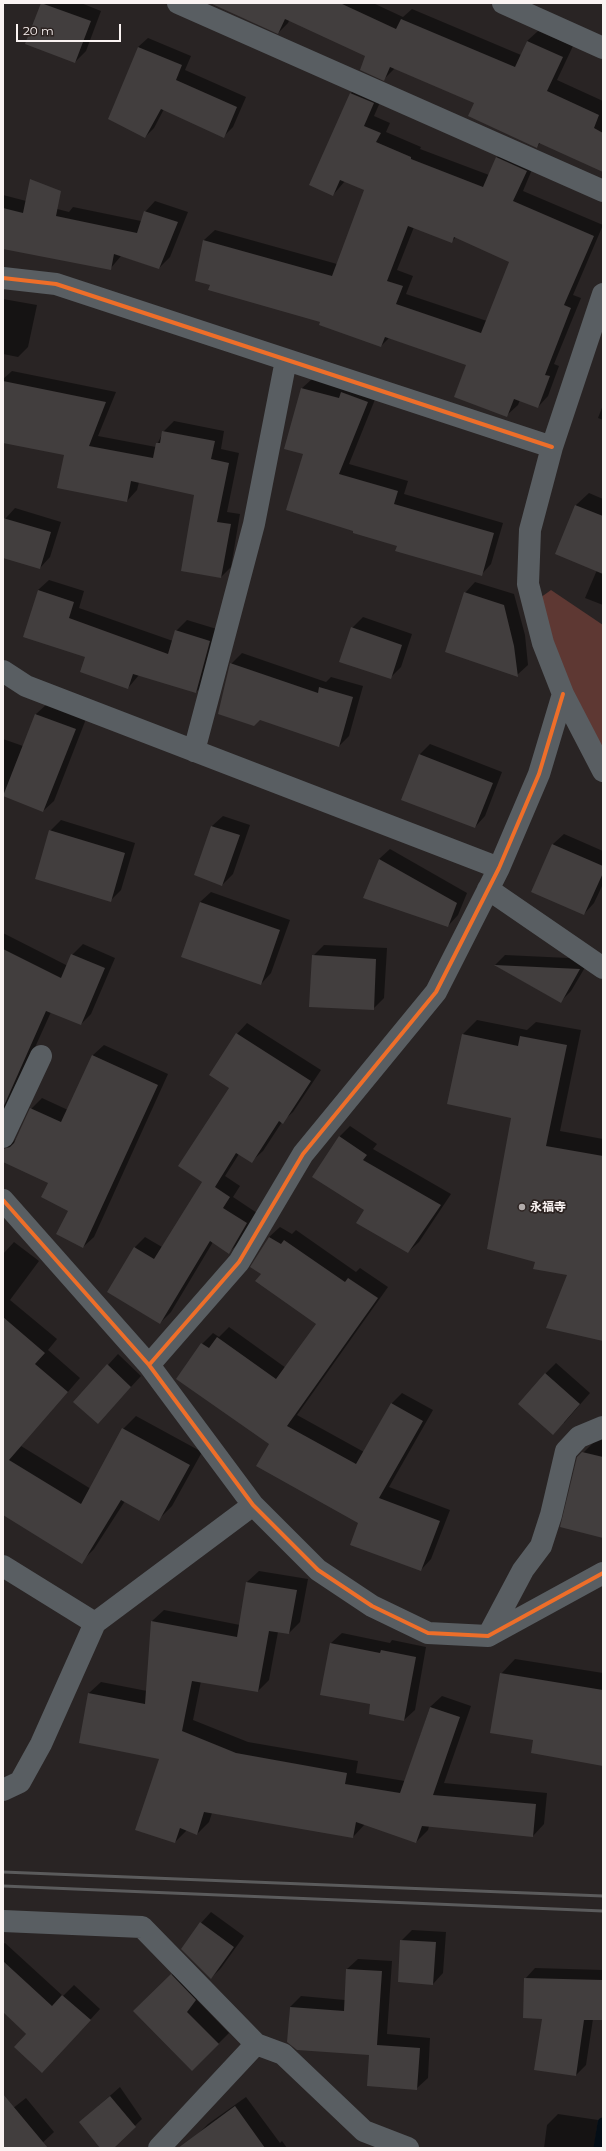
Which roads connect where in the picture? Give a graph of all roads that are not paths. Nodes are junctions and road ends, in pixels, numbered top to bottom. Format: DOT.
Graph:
graph roads {
  1 [pos="178,3"];
  2 [pos="503,3"];
  3 [pos="603,48"];
  4 [pos="603,191"];
  5 [pos="3,278"];
  6 [pos="603,294"];
  7 [pos="286,360"];
  8 [pos="552,447"];
  9 [pos="3,671"];
  10 [pos="564,694"];
  11 [pos="194,751"];
  12 [pos="603,771"];
  13 [pos="499,868"];
  14 [pos="488,889"];
  15 [pos="603,968"];
  16 [pos="41,1056"];
  17 [pos="3,1137"];
  18 [pos="3,1200"];
  19 [pos="149,1365"];
  20 [pos="603,1427"];
  21 [pos="253,1505"];
  22 [pos="3,1566"];
  23 [pos="603,1573"];
  24 [pos="95,1623"];
  25 [pos="488,1636"];
  26 [pos="3,1790"];
  27 [pos="3,1921"];
  28 [pos="256,2044"];
  29 [pos="159,2148"];
  30 [pos="408,2148"];
  1 -- 4 [label="street"];
  2 -- 3 [label="street"];
  5 -- 7 [label="street"];
  6 -- 8 [label="street"];
  7 -- 8 [label="street"];
  7 -- 11 [label="street"];
  8 -- 10 [label="street"];
  9 -- 11 [label="street"];
  10 -- 12 [label="street"];
  10 -- 13 [label="street"];
  11 -- 13 [label="street"];
  13 -- 14 [label="street"];
  14 -- 15 [label="street"];
  14 -- 19 [label="street"];
  16 -- 17 [label="street"];
  18 -- 19 [label="street"];
  19 -- 21 [label="street"];
  20 -- 25 [label="street"];
  21 -- 24 [label="street"];
  21 -- 25 [label="street"];
  22 -- 24 [label="street"];
  23 -- 25 [label="street"];
  24 -- 26 [label="street"];
  27 -- 28 [label="street"];
  28 -- 29 [label="street"];
  28 -- 30 [label="street"];
}
